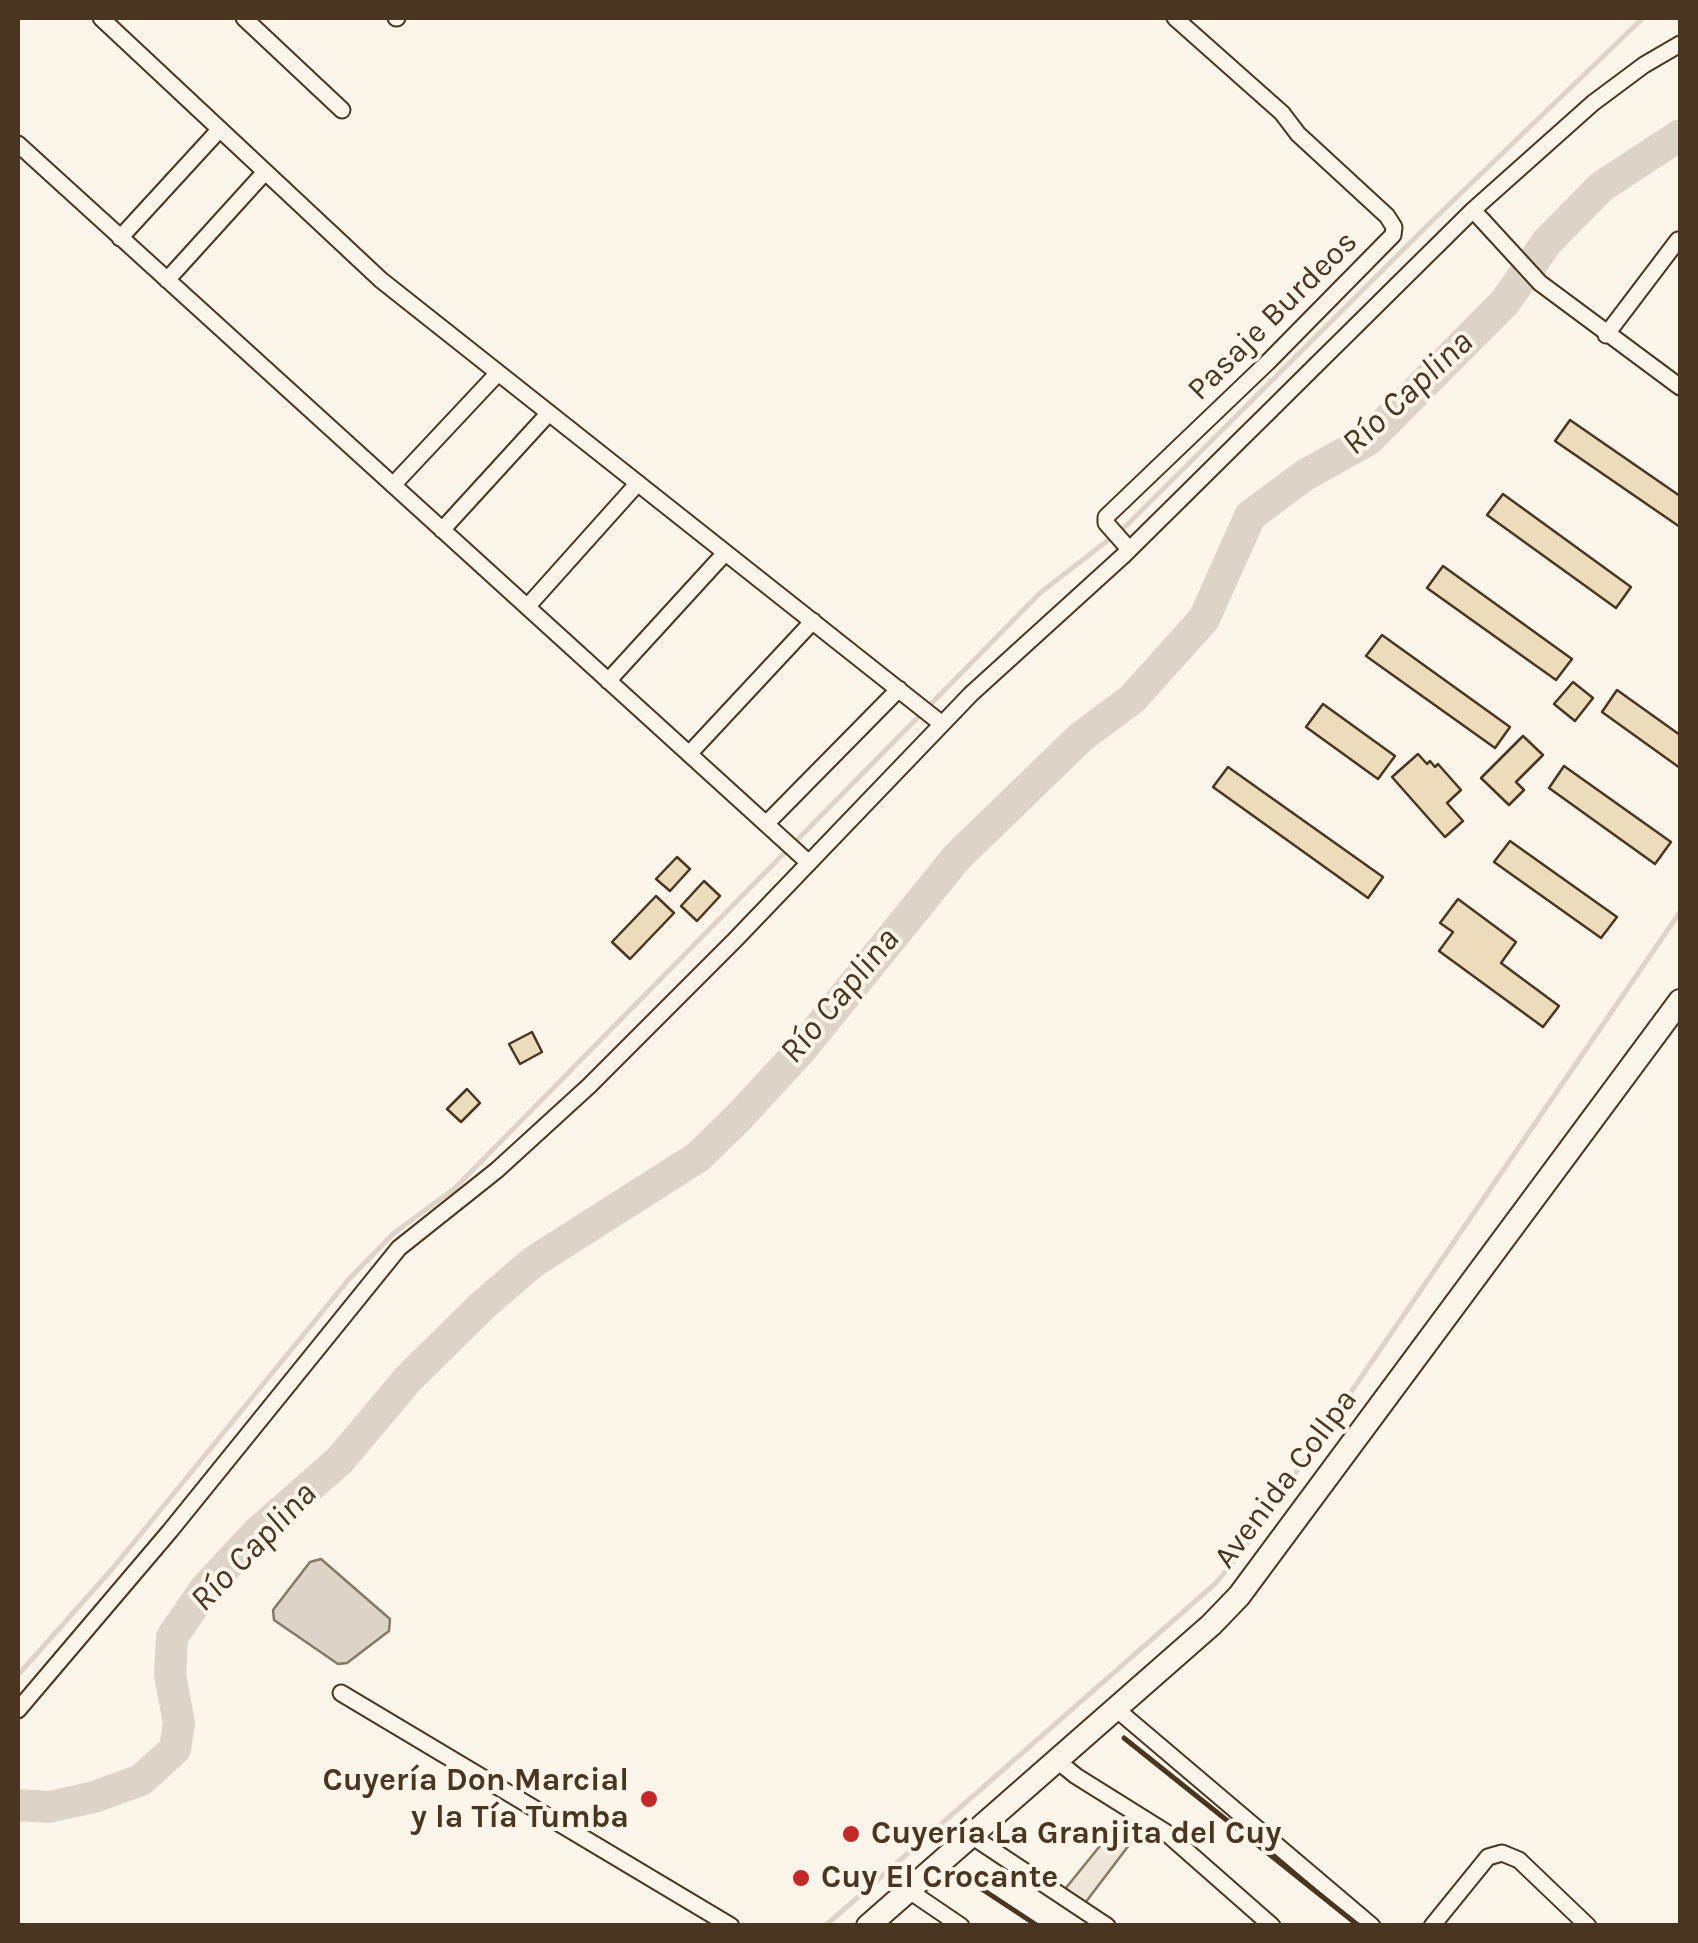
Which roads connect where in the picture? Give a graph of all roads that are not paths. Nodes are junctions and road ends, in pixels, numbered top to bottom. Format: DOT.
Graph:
graph roads {
  1 [pos="101,18"];
  2 [pos="244,18"];
  3 [pos="1175,18"];
  4 [pos="1680,44"];
  5 [pos="342,110"];
  6 [pos="220,129"];
  7 [pos="18,144"];
  8 [pos="265,172"];
  9 [pos="1473,210"];
  10 [pos="120,238"];
  11 [pos="1678,240"];
  12 [pos="167,280"];
  13 [pos="1606,335"];
  14 [pos="498,374"];
  15 [pos="1680,387"];
  16 [pos="548,413"];
  17 [pos="638,484"];
  18 [pos="393,485"];
  19 [pos="442,530"];
  20 [pos="1120,539"];
  21 [pos="725,552"];
  22 [pos="527,607"];
  23 [pos="813,622"];
  24 [pos="608,680"];
  25 [pos="898,689"];
  26 [pos="930,714"];
  27 [pos="689,754"];
  28 [pos="766,824"];
  29 [pos="808,863"];
  30 [pos="1680,1001"];
  31 [pos="341,1693"];
  32 [pos="1115,1708"];
  33 [pos="18,1710"];
  34 [pos="1055,1758"];
  35 [pos="970,1835"];
  36 [pos="908,1890"];
  37 [pos="731,1926"];
  38 [pos="868,1926"];
  39 [pos="961,1926"];
  40 [pos="1107,1926"];
  41 [pos="1272,1926"];
  42 [pos="1372,1926"];
  43 [pos="1432,1926"];
  44 [pos="1588,1926"];
  1 -- 6 [label="street"];
  2 -- 5 [label="street"];
  3 -- 20 [label="street, Pasaje Burdeos"];
  4 -- 9 [label="street"];
  6 -- 8 [label="street"];
  6 -- 10 [label="street"];
  7 -- 10 [label="street"];
  8 -- 12 [label="street"];
  8 -- 14 [label="street"];
  9 -- 13 [label="street"];
  9 -- 20 [label="street"];
  10 -- 12 [label="street"];
  11 -- 13 [label="street"];
  12 -- 18 [label="street"];
  13 -- 15 [label="street"];
  14 -- 16 [label="street"];
  14 -- 18 [label="street"];
  16 -- 17 [label="street"];
  16 -- 19 [label="street"];
  17 -- 21 [label="street"];
  17 -- 22 [label="street"];
  18 -- 19 [label="street"];
  19 -- 22 [label="street"];
  20 -- 26 [label="street"];
  21 -- 23 [label="street"];
  21 -- 24 [label="street"];
  22 -- 24 [label="street"];
  23 -- 25 [label="street"];
  23 -- 27 [label="street"];
  24 -- 27 [label="street"];
  25 -- 26 [label="street"];
  25 -- 28 [label="street"];
  26 -- 29 [label="street"];
  27 -- 28 [label="street"];
  28 -- 29 [label="street"];
  29 -- 33 [label="street"];
  30 -- 32 [label="main road, Avenida Collpa"];
  31 -- 37 [label="street"];
  32 -- 34 [label="main road, Avenida Collpa"];
  32 -- 42 [label="street"];
  34 -- 35 [label="main road, Avenida Collpa"];
  34 -- 41 [label="street"];
  35 -- 36 [label="main road, Avenida Collpa"];
  35 -- 40 [label="street"];
  36 -- 38 [label="main road, Avenida Collpa"];
  36 -- 39 [label="street"];
  43 -- 44 [label="street"];
}
